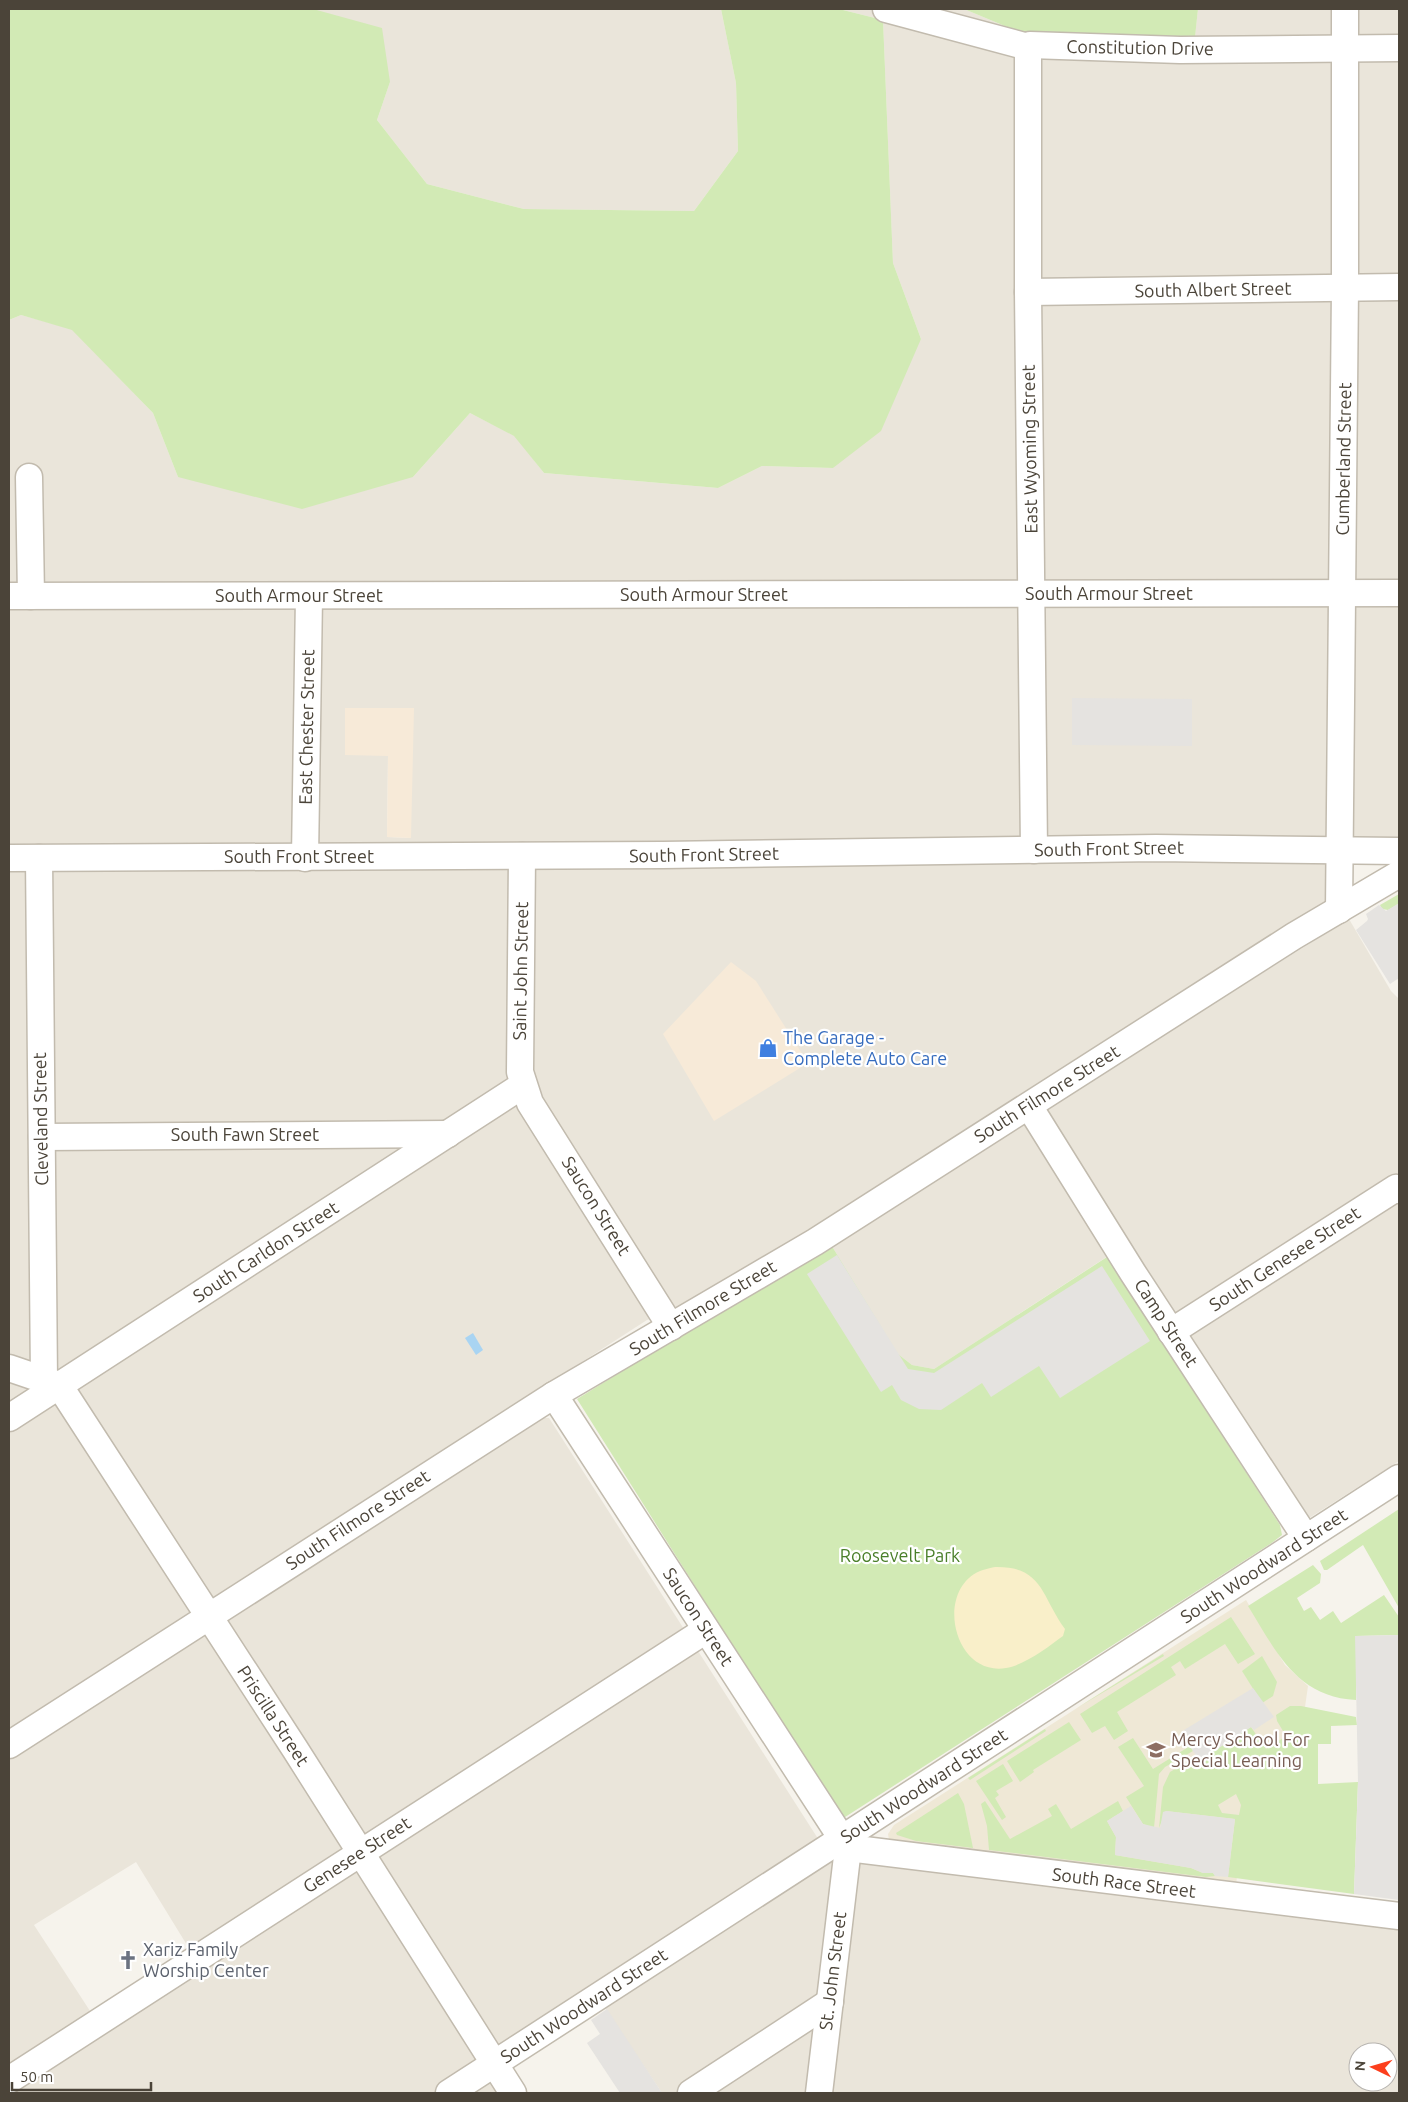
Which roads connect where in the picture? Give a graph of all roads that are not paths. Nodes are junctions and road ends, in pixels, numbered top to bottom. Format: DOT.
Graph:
graph roads {
  1 [pos="886,9"];
  2 [pos="1345,9"];
  3 [pos="1028,47"];
  4 [pos="1399,48"];
  5 [pos="1345,49"];
  6 [pos="1345,287"];
  7 [pos="1399,287"];
  8 [pos="1028,292"];
  9 [pos="29,477"];
  10 [pos="1342,593"];
  11 [pos="1399,593"];
  12 [pos="1031,594"];
  13 [pos="20,596"];
  14 [pos="309,596"];
  15 [pos="1034,850"];
  16 [pos="1340,850"];
  17 [pos="1399,850"];
  18 [pos="522,856"];
  19 [pos="9,858"];
  20 [pos="39,858"];
  21 [pos="305,858"];
  22 [pos="1399,874"];
  23 [pos="1339,910"];
  24 [pos="523,1085"];
  25 [pos="1029,1106"];
  26 [pos="448,1134"];
  27 [pos="42,1137"];
  28 [pos="1399,1190"];
  29 [pos="671,1327"];
  30 [pos="1171,1332"];
  31 [pos="9,1368"];
  32 [pos="51,1382"];
  33 [pos="554,1395"];
  34 [pos="9,1418"];
  35 [pos="1399,1478"];
  36 [pos="1306,1538"];
  37 [pos="209,1616"];
  38 [pos="706,1630"];
  39 [pos="9,1745"];
  40 [pos="845,1844"];
  41 [pos="359,1853"];
  42 [pos="1399,1916"];
  43 [pos="830,2002"];
  44 [pos="494,2064"];
  45 [pos="9,2080"];
  46 [pos="449,2093"];
  47 [pos="513,2093"];
  48 [pos="691,2093"];
  49 [pos="819,2093"];
  1 -- 3 [label="street, Constitution Drive"];
  2 -- 5 [label="street, Cumberland Street"];
  3 -- 5 [label="street, Constitution Drive"];
  3 -- 8 [label="street, East Wyoming Street"];
  4 -- 5 [label="street, Constitution Drive"];
  5 -- 6 [label="street, Cumberland Street"];
  6 -- 7 [label="street, South Albert Street"];
  6 -- 8 [label="street, South Albert Street"];
  6 -- 10 [label="street, Cumberland Street"];
  8 -- 12 [label="street, East Wyoming Street"];
  9 -- 13 [label="street"];
  10 -- 11 [label="street, South Armour Street"];
  10 -- 12 [label="street, South Armour Street"];
  10 -- 16 [label="street, Cumberland Street"];
  12 -- 14 [label="street, South Armour Street"];
  12 -- 15 [label="street, East Wyoming Street"];
  13 -- 14 [label="street, South Armour Street"];
  14 -- 21 [label="street, East Chester Street"];
  15 -- 16 [label="street, South Front Street"];
  15 -- 18 [label="street, South Front Street"];
  16 -- 17 [label="street, South Front Street"];
  16 -- 23 [label="street, Cumberland Street"];
  18 -- 21 [label="street, South Front Street"];
  18 -- 24 [label="street, Saint John Street"];
  19 -- 20 [label="street, South Front Street"];
  20 -- 21 [label="street, South Front Street"];
  20 -- 27 [label="street, Cleveland Street"];
  22 -- 23 [label="street, South Filmore Street"];
  23 -- 25 [label="street, South Filmore Street"];
  24 -- 26 [label="street, South Carldon Street"];
  24 -- 29 [label="street, Saucon Street"];
  25 -- 29 [label="street, South Filmore Street"];
  25 -- 30 [label="street, Camp Street"];
  26 -- 27 [label="street, South Fawn Street"];
  26 -- 32 [label="street, South Carldon Street"];
  27 -- 32 [label="street, Cleveland Street"];
  28 -- 30 [label="street, South Genesee Street"];
  29 -- 33 [label="street, South Filmore Street"];
  30 -- 36 [label="street, Camp Street"];
  31 -- 32 [label="street"];
  32 -- 34 [label="street, South Carldon Street"];
  32 -- 37 [label="street, Priscilla Street"];
  33 -- 37 [label="street, South Filmore Street"];
  33 -- 38 [label="street, Saucon Street"];
  35 -- 36 [label="street, South Woodward Street"];
  36 -- 40 [label="street, South Woodward Street"];
  37 -- 39 [label="street, South Filmore Street"];
  37 -- 41 [label="street, Priscilla Street"];
  38 -- 40 [label="street, Saucon Street"];
  38 -- 41 [label="street, Genesee Street"];
  40 -- 42 [label="street, South Race Street"];
  40 -- 43 [label="street, St. John Street"];
  40 -- 44 [label="street, South Woodward Street"];
  41 -- 44 [label="street, Priscilla Street"];
  41 -- 45 [label="street, Genesee Street"];
  43 -- 48 [label="street"];
  43 -- 49 [label="street, St. John Street"];
  44 -- 46 [label="street, South Woodward Street"];
  44 -- 47 [label="street, Priscilla Street"];
}
